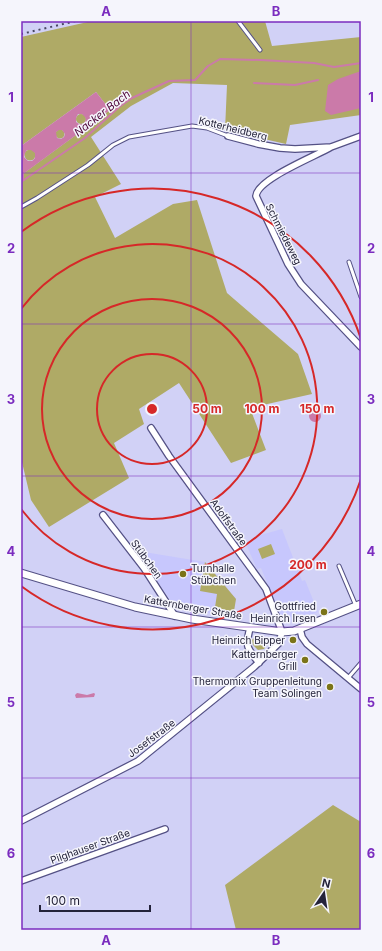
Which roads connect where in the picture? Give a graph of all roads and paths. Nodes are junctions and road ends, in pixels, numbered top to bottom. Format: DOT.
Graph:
graph roads {
  1 [pos="238,21"];
  2 [pos="260,50"];
  3 [pos="228,136"];
  4 [pos="361,136"];
  5 [pos="331,148"];
  6 [pos="21,207"];
  7 [pos="349,262"];
  8 [pos="361,298"];
  9 [pos="361,347"];
  10 [pos="151,428"];
  11 [pos="103,515"];
  12 [pos="339,566"];
  13 [pos="21,573"];
  14 [pos="359,605"];
  15 [pos="175,616"];
  16 [pos="250,628"];
  17 [pos="300,628"];
  18 [pos="282,632"];
  19 [pos="259,663"];
  20 [pos="361,663"];
  21 [pos="348,678"];
  22 [pos="361,689"];
  23 [pos="21,821"];
  24 [pos="165,828"];
  25 [pos="21,881"];
  1 -- 2 [label="lane"];
  3 -- 5 [label="street, Kotterheidberg"];
  3 -- 6 [label="lane, Kotterheidberg"];
  4 -- 5 [label="street, Kotterheidberg"];
  5 -- 9 [label="street, Schmiedeweg"];
  7 -- 8 [label="lane"];
  10 -- 18 [label="street, Adolfstraße"];
  11 -- 15 [label="street, Stübchen"];
  12 -- 14 [label="lane"];
  13 -- 15 [label="street, Katternberger Straße"];
  14 -- 17 [label="street, Katternberger Straße"];
  15 -- 16 [label="street, Katternberger Straße"];
  16 -- 18 [label="street, Katternberger Straße"];
  16 -- 19 [label="street"];
  17 -- 18 [label="street, Katternberger Straße"];
  17 -- 21 [label="street"];
  18 -- 19 [label="street, Josefstraße"];
  19 -- 23 [label="street, Josefstraße"];
  20 -- 21 [label="lane"];
  21 -- 22 [label="street"];
  24 -- 25 [label="street, Pilghauser Straße"];
}
